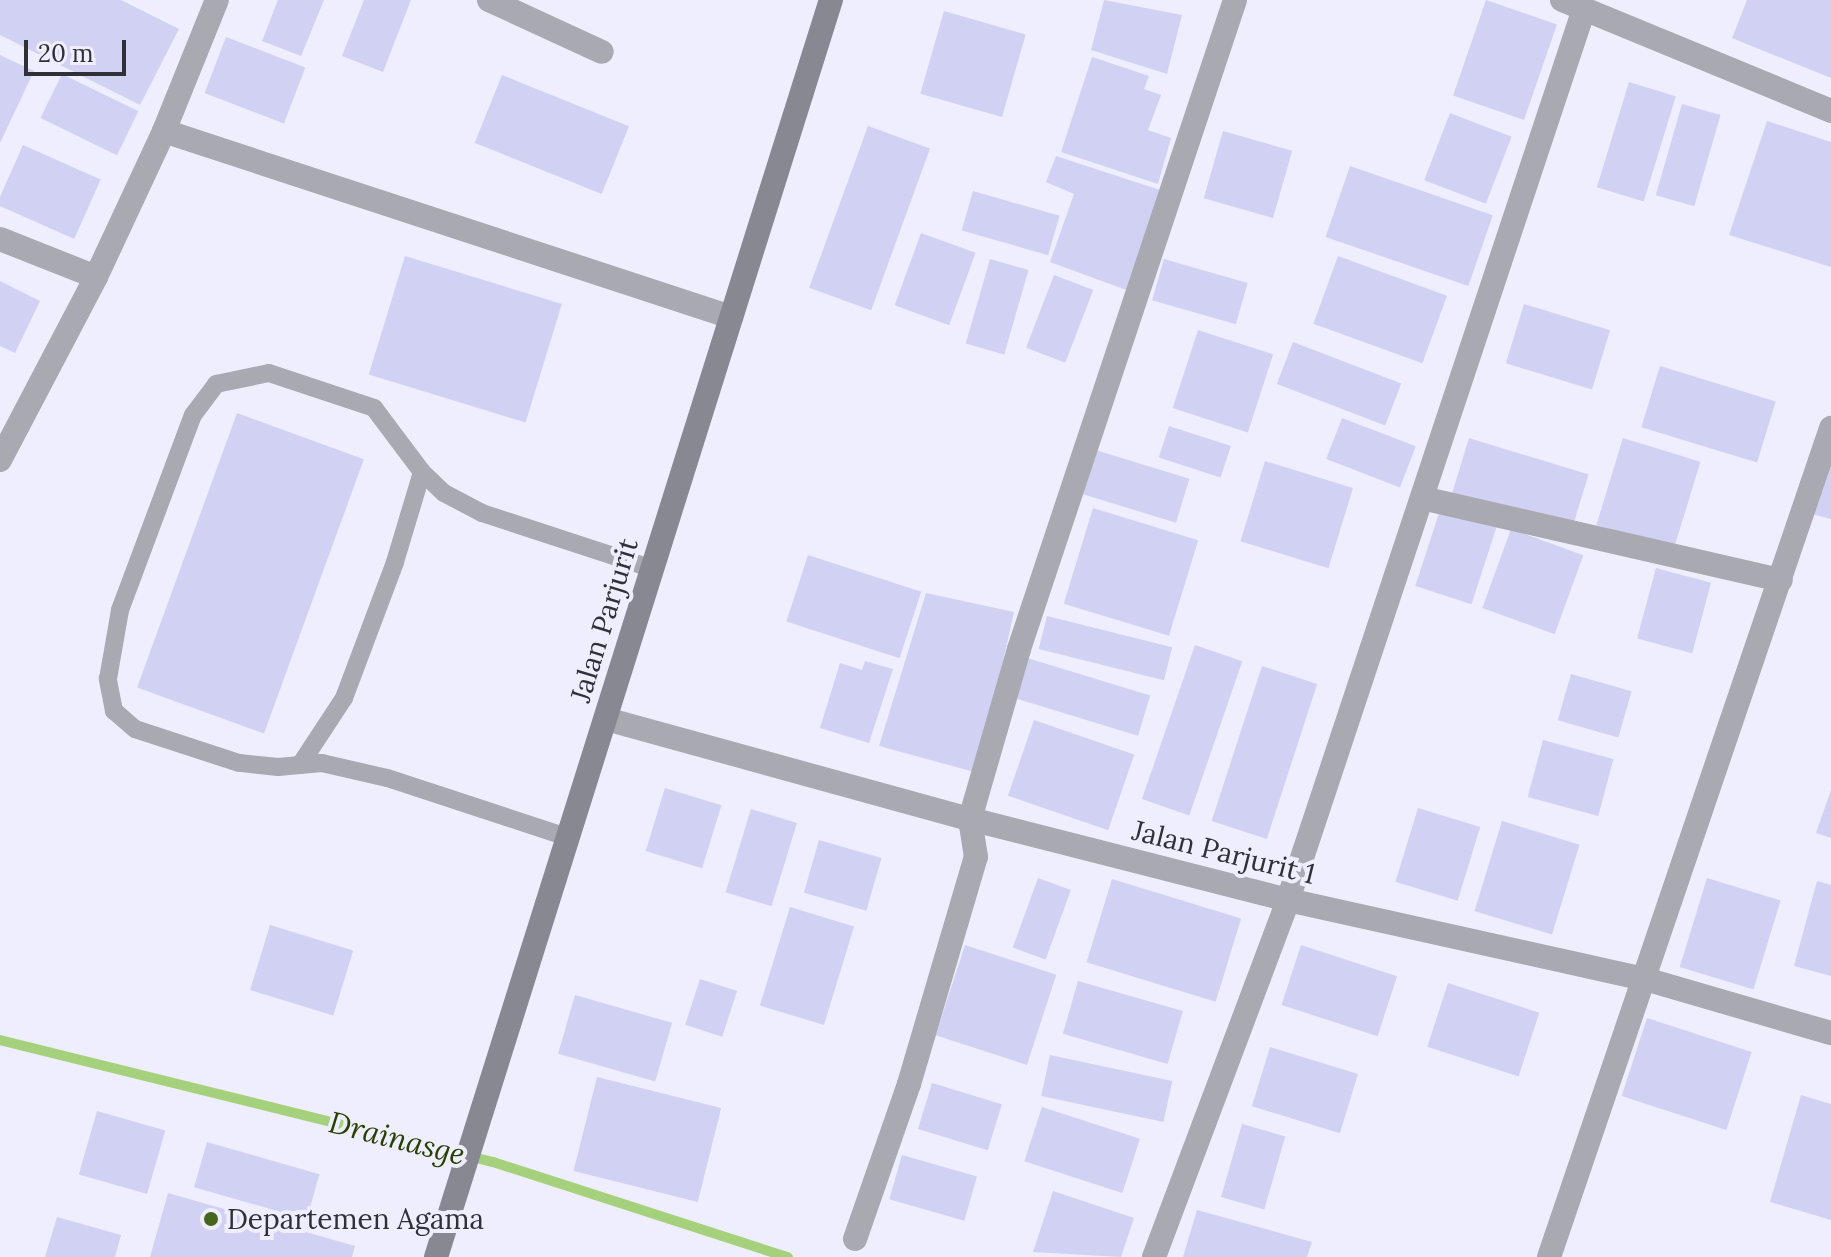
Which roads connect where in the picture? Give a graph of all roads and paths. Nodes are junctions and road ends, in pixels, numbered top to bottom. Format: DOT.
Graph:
graph roads {
  1 [pos="217,0"];
  2 [pos="489,0"];
  3 [pos="831,0"];
  4 [pos="1235,0"];
  5 [pos="1573,5"];
  6 [pos="602,52"];
  7 [pos="1831,111"];
  8 [pos="164,131"];
  9 [pos="0,239"];
  10 [pos="96,277"];
  11 [pos="731,317"];
  12 [pos="1831,428"];
  13 [pos="0,460"];
  14 [pos="422,472"];
  15 [pos="1422,498"];
  16 [pos="650,568"];
  17 [pos="1781,580"];
  18 [pos="606,719"];
  19 [pos="300,765"];
  20 [pos="970,819"];
  21 [pos="570,838"];
  22 [pos="1288,900"];
  23 [pos="1645,979"];
  24 [pos="1831,1033"];
  25 [pos="855,1239"];
  26 [pos="436,1257"];
  27 [pos="1154,1257"];
  28 [pos="1549,1257"];
  1 -- 8 [label="street"];
  2 -- 6 [label="street"];
  3 -- 11 [label="street, Jalan Parjurit"];
  4 -- 20 [label="street"];
  5 -- 7 [label="street"];
  5 -- 15 [label="street"];
  8 -- 10 [label="street"];
  8 -- 11 [label="street"];
  9 -- 10 [label="street"];
  10 -- 13 [label="street"];
  11 -- 16 [label="street, Jalan Parjurit"];
  12 -- 17 [label="street"];
  14 -- 16 [label="lane"];
  14 -- 19 [label="lane"];
  14 -- 19 [label="lane"];
  15 -- 17 [label="street"];
  15 -- 22 [label="street"];
  16 -- 18 [label="street, Jalan Parjurit"];
  17 -- 23 [label="street"];
  18 -- 20 [label="street, Jalan Parjurit 1"];
  18 -- 21 [label="street, Jalan Parjurit"];
  19 -- 21 [label="lane"];
  20 -- 22 [label="street, Jalan Parjurit 1"];
  20 -- 25 [label="street"];
  21 -- 26 [label="street, Jalan Parjurit"];
  22 -- 23 [label="street, Jalan Parjurit 1"];
  22 -- 27 [label="street"];
  23 -- 24 [label="street, Jalan Parjurit 1"];
  23 -- 28 [label="street"];
}
